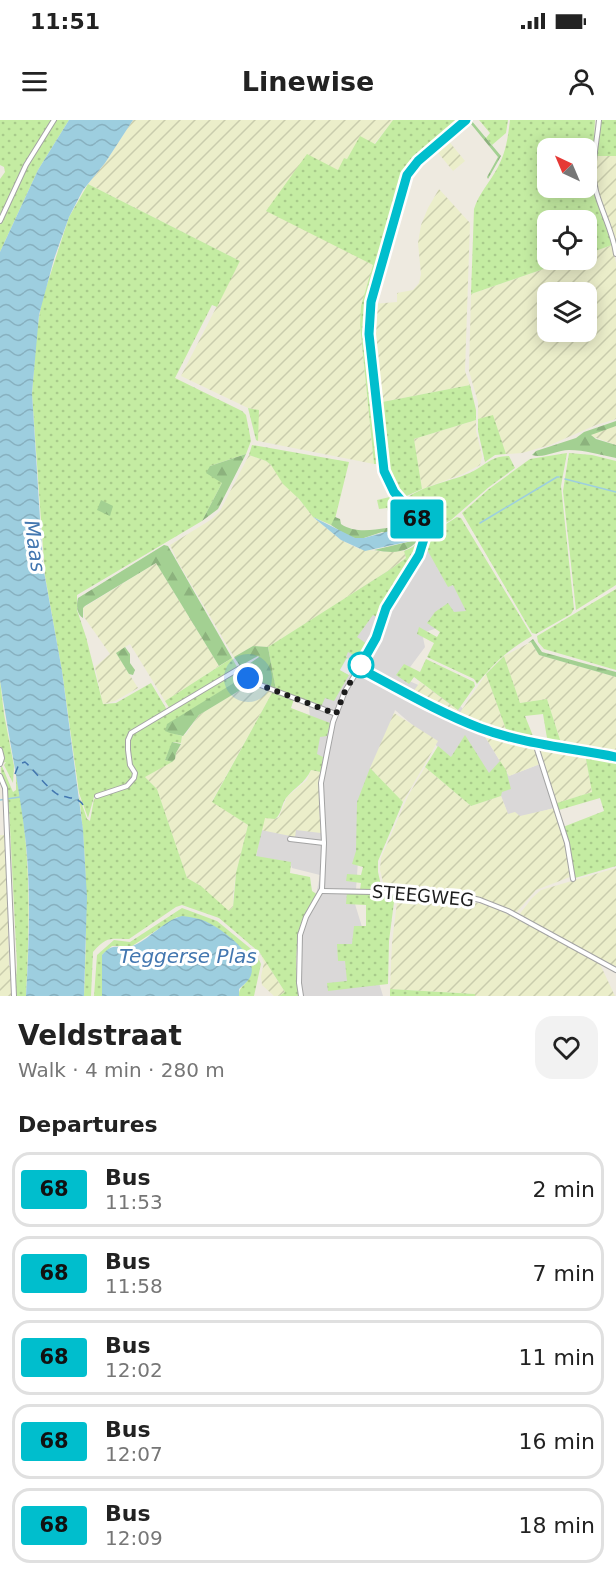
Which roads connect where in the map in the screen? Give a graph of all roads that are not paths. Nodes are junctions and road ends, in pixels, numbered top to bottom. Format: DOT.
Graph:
graph roads {
  1 [pos="54,120"];
  2 [pos="466,120"];
  3 [pos="599,120"];
  4 [pos="0,221"];
  5 [pos="616,254"];
  6 [pos="359,668"];
  7 [pos="336,714"];
  8 [pos="535,743"];
  9 [pos="0,750"];
  10 [pos="616,757"];
  11 [pos="0,764"];
  12 [pos="0,776"];
  13 [pos="97,796"];
  14 [pos="290,838"];
  15 [pos="324,843"];
  16 [pos="573,879"];
  17 [pos="322,891"];
  18 [pos="616,970"];
  19 [pos="14,996"];
  20 [pos="301,996"];
  1 -- 4 [label="street"];
  2 -- 6 [label="street"];
  3 -- 5 [label="street"];
  6 -- 7 [label="street"];
  6 -- 8 [label="street"];
  7 -- 13 [label="street"];
  7 -- 15 [label="street"];
  8 -- 10 [label="street"];
  8 -- 16 [label="street"];
  9 -- 11 [label="street"];
  12 -- 19 [label="street"];
  14 -- 15 [label="street"];
  15 -- 17 [label="street"];
  17 -- 18 [label="street, STEEGWEG"];
  17 -- 20 [label="street"];
}
